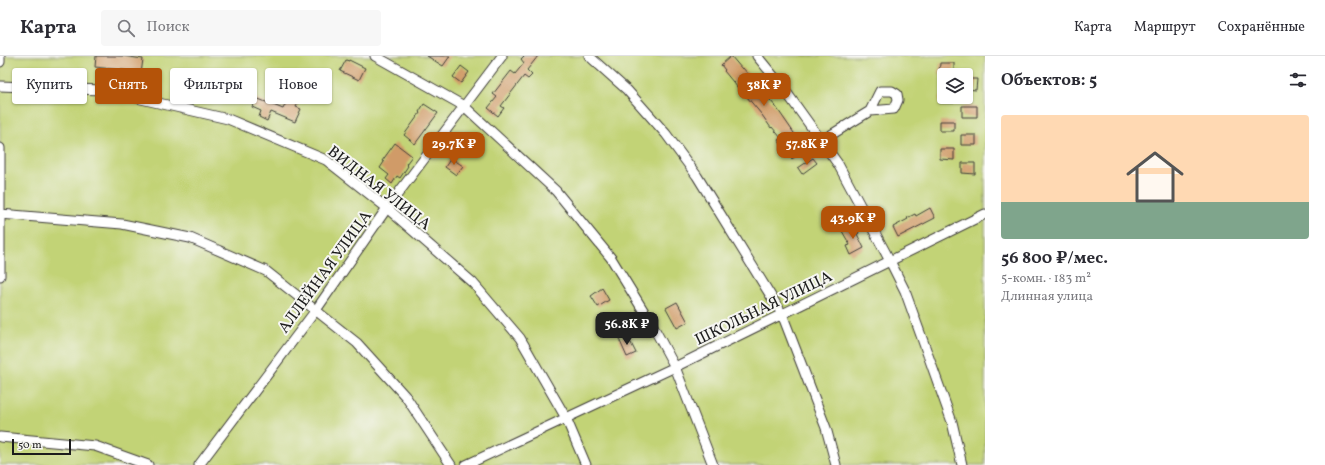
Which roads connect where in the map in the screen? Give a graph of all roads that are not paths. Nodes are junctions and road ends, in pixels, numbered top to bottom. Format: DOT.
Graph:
graph roads {
  1 [pos="0,56"];
  2 [pos="375,56"];
  3 [pos="502,56"];
  4 [pos="589,56"];
  5 [pos="757,56"];
  6 [pos="0,62"];
  7 [pos="0,86"];
  8 [pos="464,106"];
  9 [pos="870,111"];
  10 [pos="821,141"];
  11 [pos="0,148"];
  12 [pos="387,208"];
  13 [pos="0,214"];
  14 [pos="985,214"];
  15 [pos="890,261"];
  16 [pos="0,276"];
  17 [pos="316,310"];
  18 [pos="782,314"];
  19 [pos="675,367"];
  20 [pos="566,418"];
  21 [pos="0,437"];
  22 [pos="148,465"];
  23 [pos="199,465"];
  24 [pos="451,465"];
  25 [pos="466,465"];
  26 [pos="586,465"];
  27 [pos="714,465"];
  28 [pos="836,465"];
  29 [pos="962,465"];
  1 -- 6 [label="street"];
  2 -- 8 [label="street"];
  3 -- 8 [label="street, АЛЛЕЙНАЯ УЛИЦА"];
  4 -- 18 [label="street"];
  5 -- 10 [label="street"];
  7 -- 12 [label="street, ВИДНАЯ УЛИЦА"];
  8 -- 12 [label="street, АЛЛЕЙНАЯ УЛИЦА"];
  8 -- 19 [label="street"];
  9 -- 10 [label="street"];
  10 -- 15 [label="street"];
  11 -- 13 [label="street"];
  12 -- 17 [label="street, АЛЛЕЙНАЯ УЛИЦА"];
  12 -- 20 [label="street, ВИДНАЯ УЛИЦА"];
  13 -- 16 [label="street"];
  13 -- 17 [label="street"];
  14 -- 15 [label="street, ШКОЛЬНАЯ УЛИЦА"];
  15 -- 18 [label="street, ШКОЛЬНАЯ УЛИЦА"];
  15 -- 29 [label="street"];
  17 -- 23 [label="street, АЛЛЕЙНАЯ УЛИЦА"];
  17 -- 24 [label="street"];
  18 -- 19 [label="street, ШКОЛЬНАЯ УЛИЦА"];
  18 -- 28 [label="street"];
  19 -- 20 [label="street, ШКОЛЬНАЯ УЛИЦА"];
  19 -- 27 [label="street"];
  20 -- 25 [label="street, ШКОЛЬНАЯ УЛИЦА"];
  20 -- 26 [label="street, ВИДНАЯ УЛИЦА"];
  21 -- 22 [label="street"];
}
